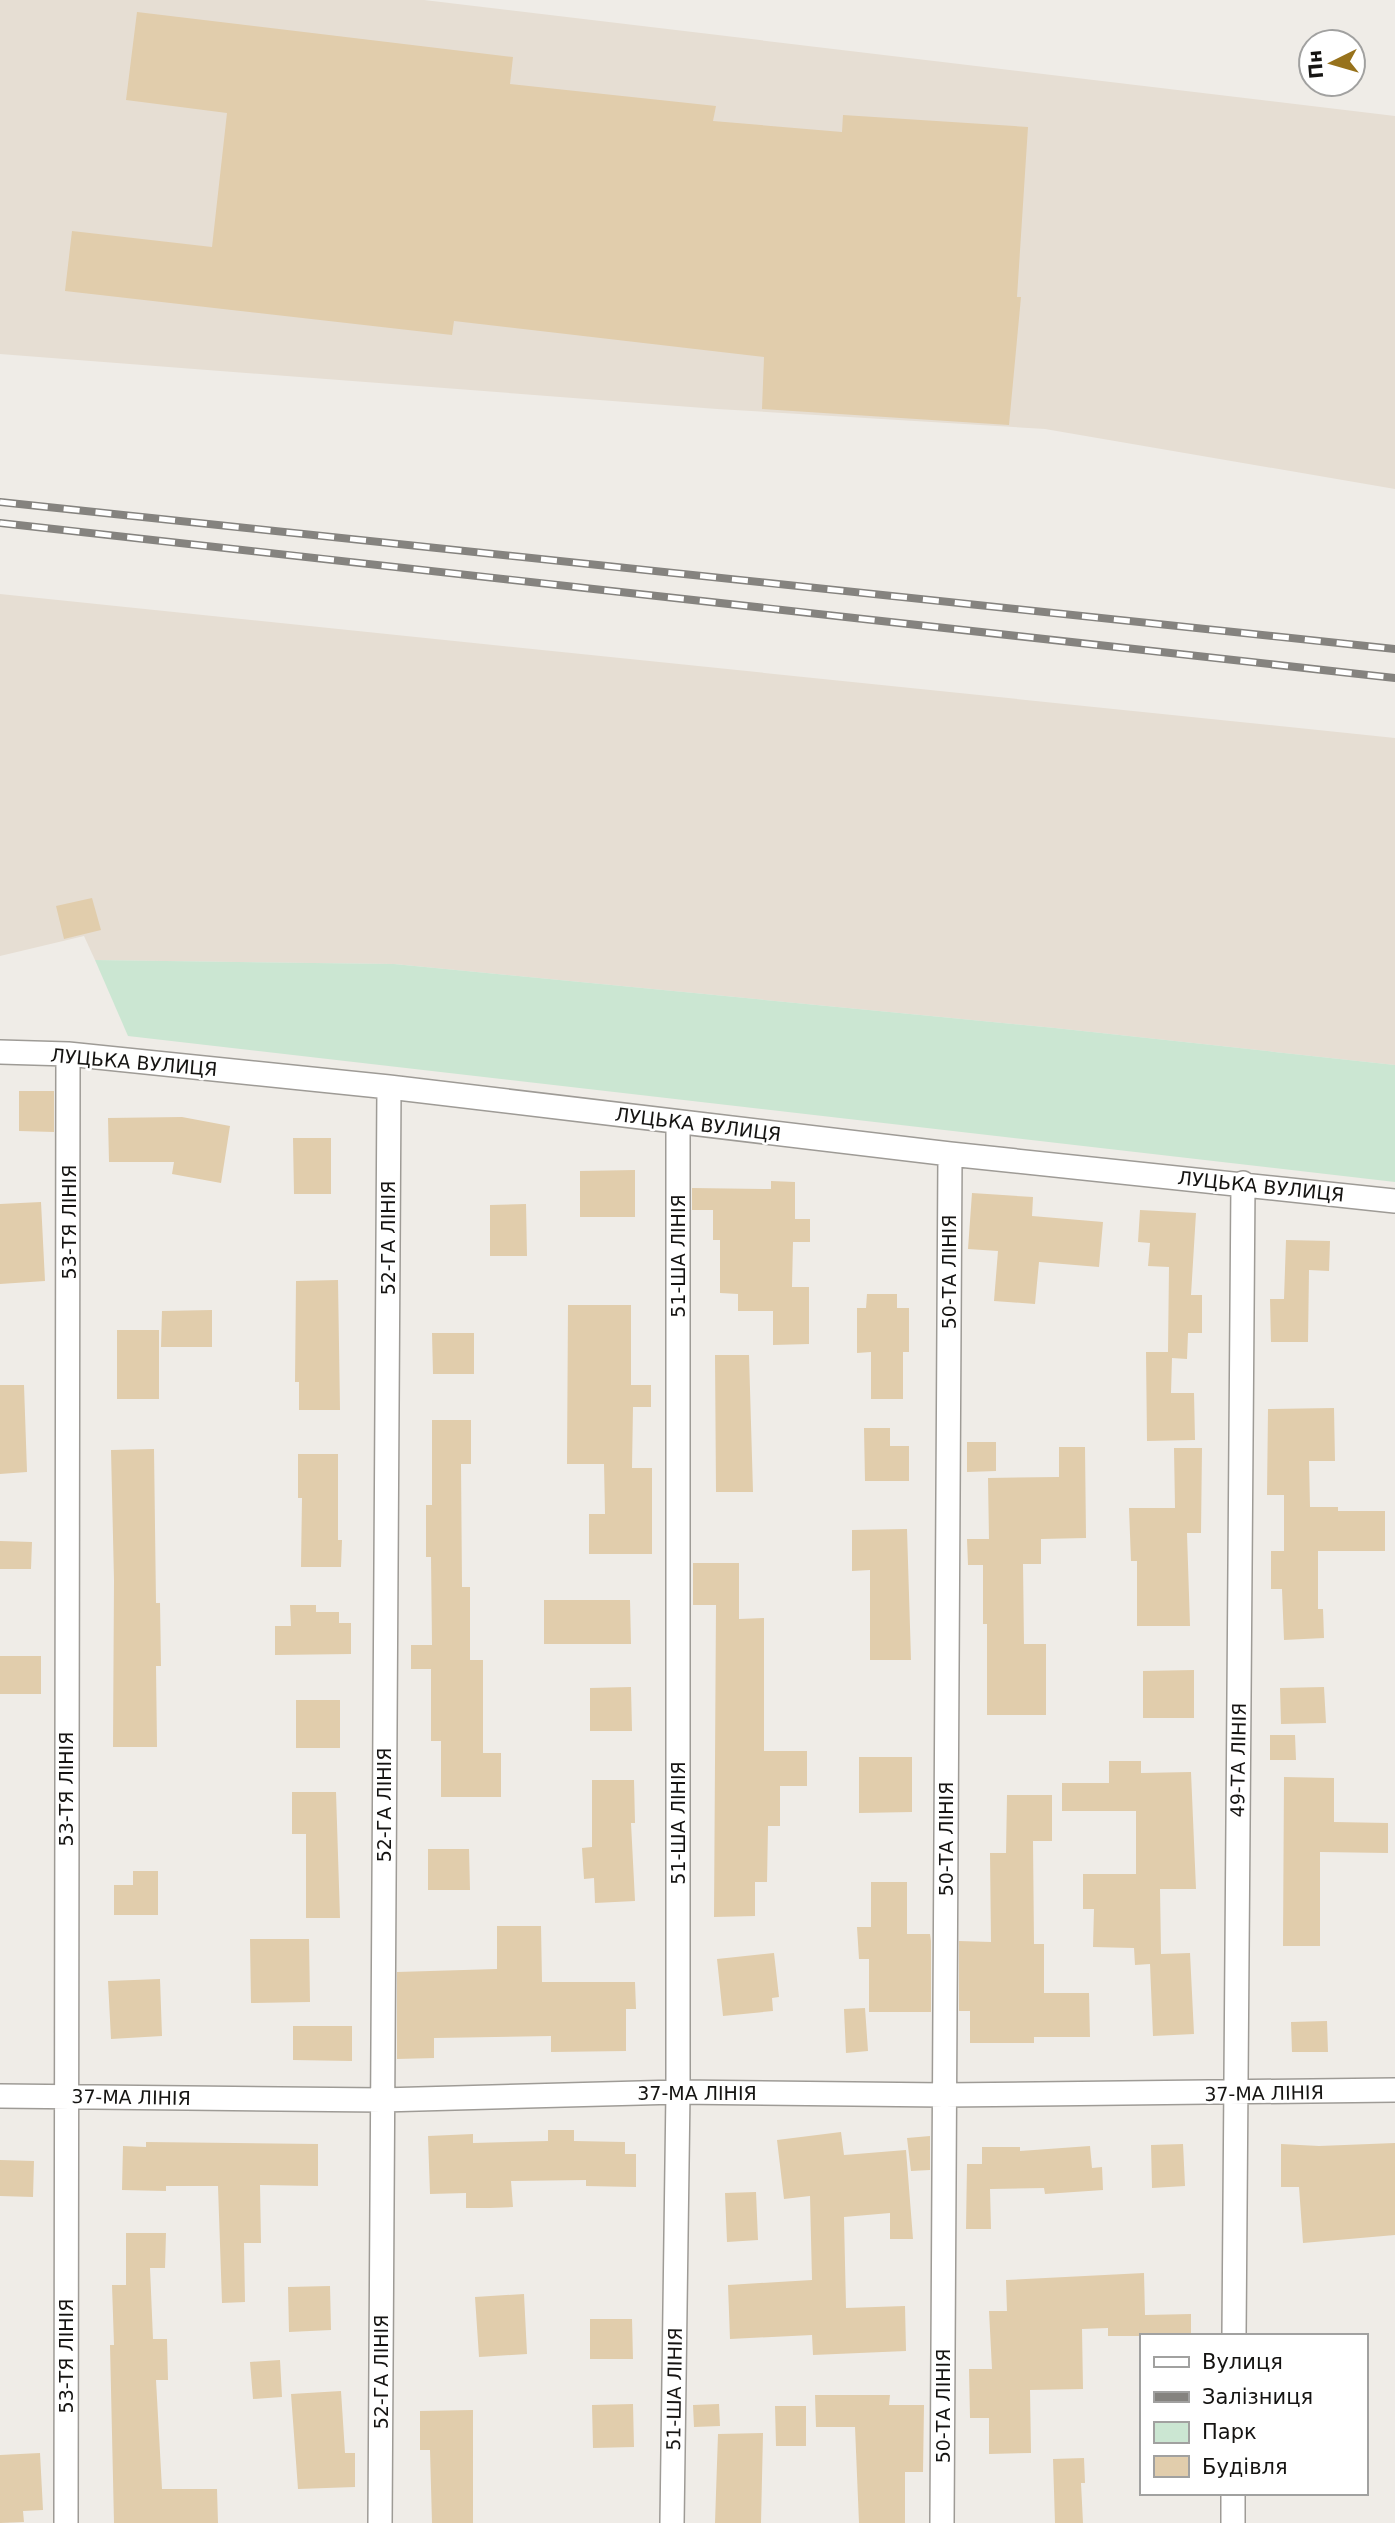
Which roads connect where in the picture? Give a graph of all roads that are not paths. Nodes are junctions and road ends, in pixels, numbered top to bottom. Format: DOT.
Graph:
graph roads {
  1 [pos="0,1052"];
  2 [pos="68,1054"];
  3 [pos="389,1087"];
  4 [pos="678,1122"];
  5 [pos="950,1154"];
  6 [pos="1243,1183"];
  7 [pos="1395,1201"];
  8 [pos="1395,2090"];
  9 [pos="678,2092"];
  10 [pos="1234,2094"];
  11 [pos="944,2095"];
  12 [pos="0,2096"];
  13 [pos="65,2096"];
  14 [pos="382,2099"];
  15 [pos="1234,2334"];
  16 [pos="1233,2495"];
  17 [pos="66,2523"];
  18 [pos="380,2523"];
  19 [pos="672,2523"];
  20 [pos="942,2523"];
  21 [pos="1233,2523"];
  1 -- 2 [label="street, ЛУЦЬКА ВУЛИЦЯ"];
  2 -- 3 [label="street, ЛУЦЬКА ВУЛИЦЯ"];
  2 -- 13 [label="street, 53-ТЯ ЛІНІЯ"];
  3 -- 4 [label="street, ЛУЦЬКА ВУЛИЦЯ"];
  3 -- 14 [label="street, 52-ГА ЛІНІЯ"];
  4 -- 5 [label="street, ЛУЦЬКА ВУЛИЦЯ"];
  4 -- 9 [label="street, 51-ША ЛІНІЯ"];
  5 -- 6 [label="street, ЛУЦЬКА ВУЛИЦЯ"];
  5 -- 11 [label="street, 50-ТА ЛІНІЯ"];
  6 -- 7 [label="street, ЛУЦЬКА ВУЛИЦЯ"];
  6 -- 10 [label="street, 49-ТА ЛІНІЯ"];
  8 -- 10 [label="street, 37-МА ЛІНІЯ"];
  9 -- 11 [label="street, 37-МА ЛІНІЯ"];
  9 -- 14 [label="street, 37-МА ЛІНІЯ"];
  9 -- 19 [label="street, 51-ША ЛІНІЯ"];
  10 -- 11 [label="street, 37-МА ЛІНІЯ"];
  10 -- 15 [label="street, 49-ТА ЛІНІЯ"];
  11 -- 20 [label="street, 50-ТА ЛІНІЯ"];
  12 -- 13 [label="street, 37-МА ЛІНІЯ"];
  13 -- 14 [label="street, 37-МА ЛІНІЯ"];
  13 -- 17 [label="street, 53-ТЯ ЛІНІЯ"];
  14 -- 18 [label="street, 52-ГА ЛІНІЯ"];
  16 -- 21 [label="street"];
}
